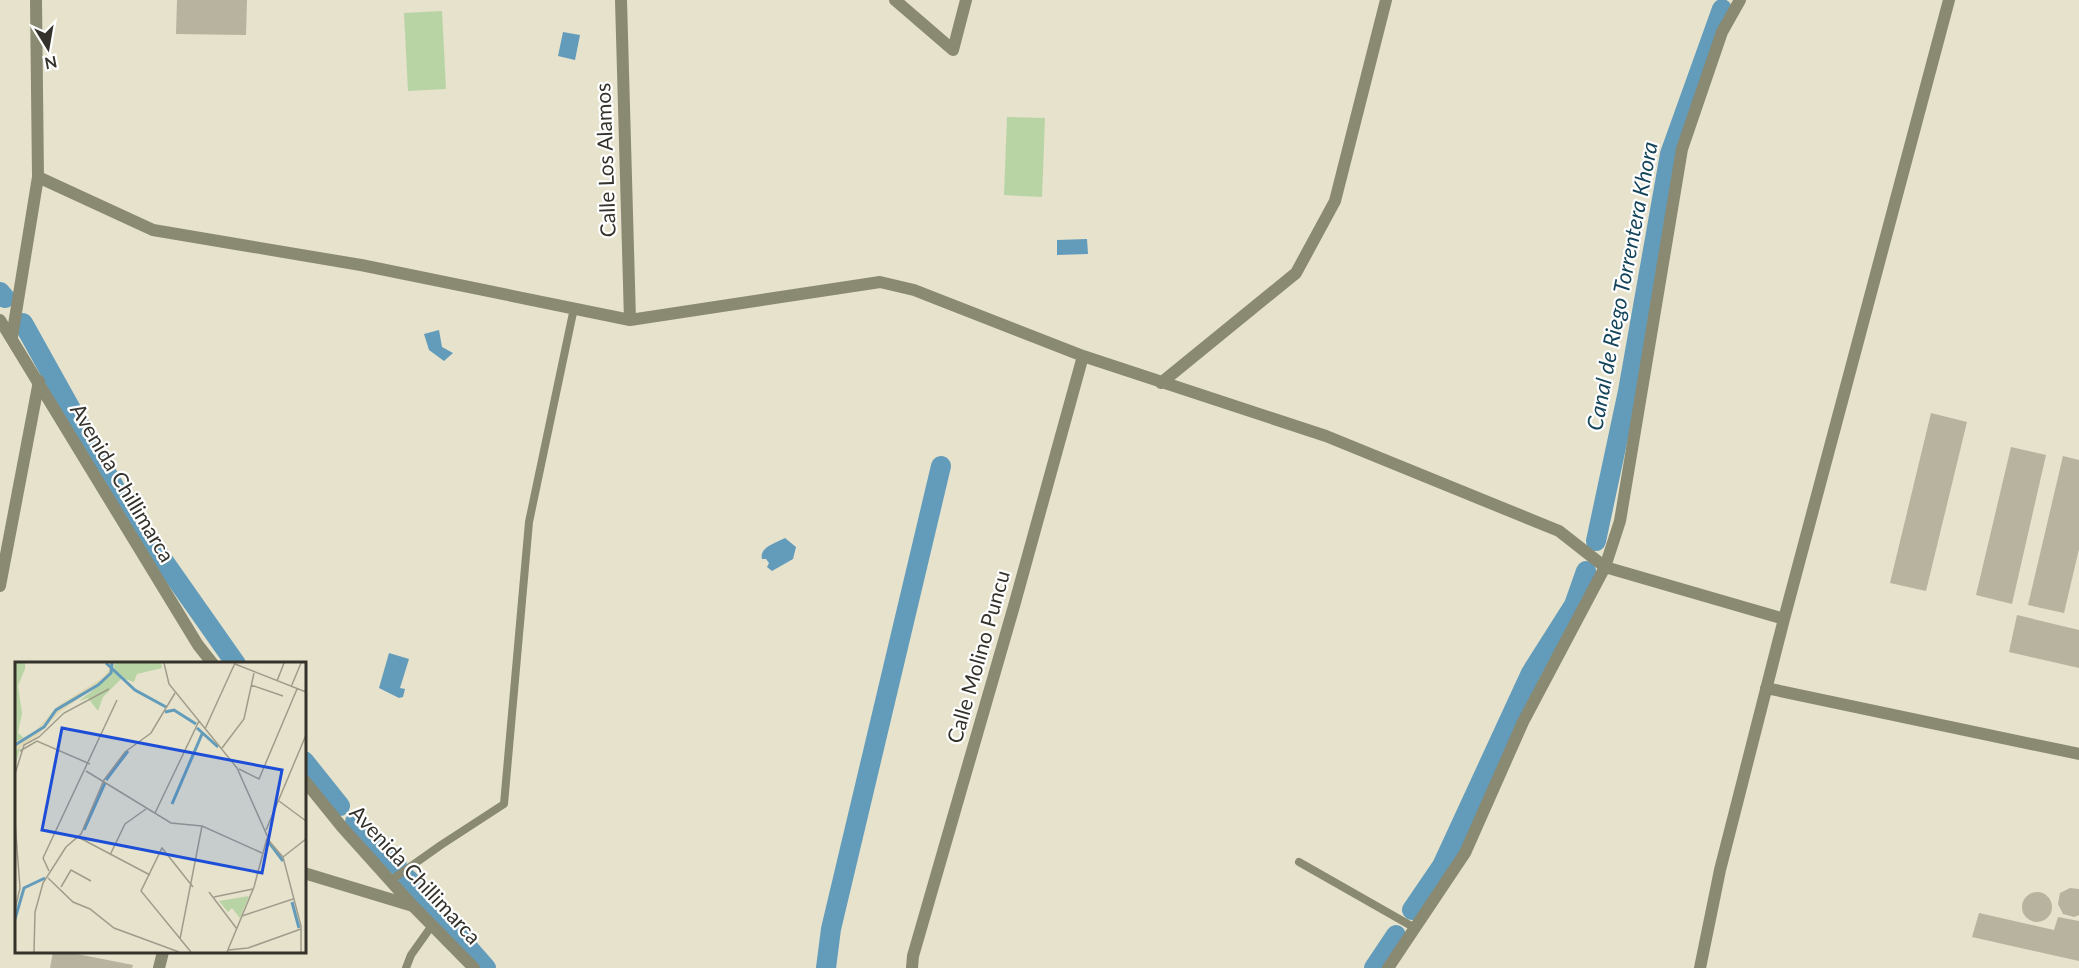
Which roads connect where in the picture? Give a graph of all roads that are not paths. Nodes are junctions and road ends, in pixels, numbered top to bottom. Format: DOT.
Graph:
graph roads {
  1 [pos="36,0"];
  2 [pos="621,0"];
  3 [pos="895,0"];
  4 [pos="966,0"];
  5 [pos="1386,0"];
  6 [pos="1740,0"];
  7 [pos="1949,0"];
  8 [pos="38,177"];
  9 [pos="574,308"];
  10 [pos="0,320"];
  11 [pos="630,320"];
  12 [pos="12,338"];
  13 [pos="1083,356"];
  14 [pos="39,381"];
  15 [pos="1161,383"];
  16 [pos="1605,567"];
  17 [pos="0,586"];
  18 [pos="1784,619"];
  19 [pos="212,662"];
  20 [pos="1766,688"];
  21 [pos="2079,754"];
  22 [pos="306,782"];
  23 [pos="1299,862"];
  24 [pos="306,874"];
  25 [pos="390,881"];
  26 [pos="413,906"];
  27 [pos="433,924"];
  28 [pos="1415,928"];
  29 [pos="163,953"];
  30 [pos="159,968"];
  31 [pos="406,968"];
  32 [pos="474,968"];
  33 [pos="912,968"];
  34 [pos="1388,968"];
  35 [pos="1700,968"];
  1 -- 8 [label="street"];
  2 -- 11 [label="street, Calle Los Alamos"];
  3 -- 4 [label="street"];
  5 -- 15 [label="street"];
  6 -- 16 [label="street"];
  7 -- 18 [label="street"];
  8 -- 9 [label="street"];
  8 -- 12 [label="street"];
  9 -- 11 [label="street"];
  9 -- 25 [label="lane"];
  10 -- 12 [label="street, Avenida Chillimarca"];
  11 -- 13 [label="street"];
  12 -- 14 [label="street, Avenida Chillimarca"];
  13 -- 15 [label="street"];
  13 -- 33 [label="street, Calle Molino Puncu"];
  14 -- 17 [label="street"];
  14 -- 19 [label="street, Avenida Chillimarca"];
  15 -- 16 [label="street"];
  16 -- 18 [label="street"];
  16 -- 28 [label="street"];
  18 -- 20 [label="street"];
  20 -- 21 [label="street"];
  20 -- 35 [label="street"];
  22 -- 25 [label="street, Avenida Chillimarca"];
  23 -- 28 [label="lane"];
  24 -- 26 [label="street"];
  25 -- 26 [label="street, Avenida Chillimarca"];
  26 -- 27 [label="street, Avenida Chillimarca"];
  27 -- 31 [label="lane"];
  27 -- 32 [label="street, Avenida Chillimarca"];
  28 -- 34 [label="street"];
  29 -- 30 [label="street"];
}
